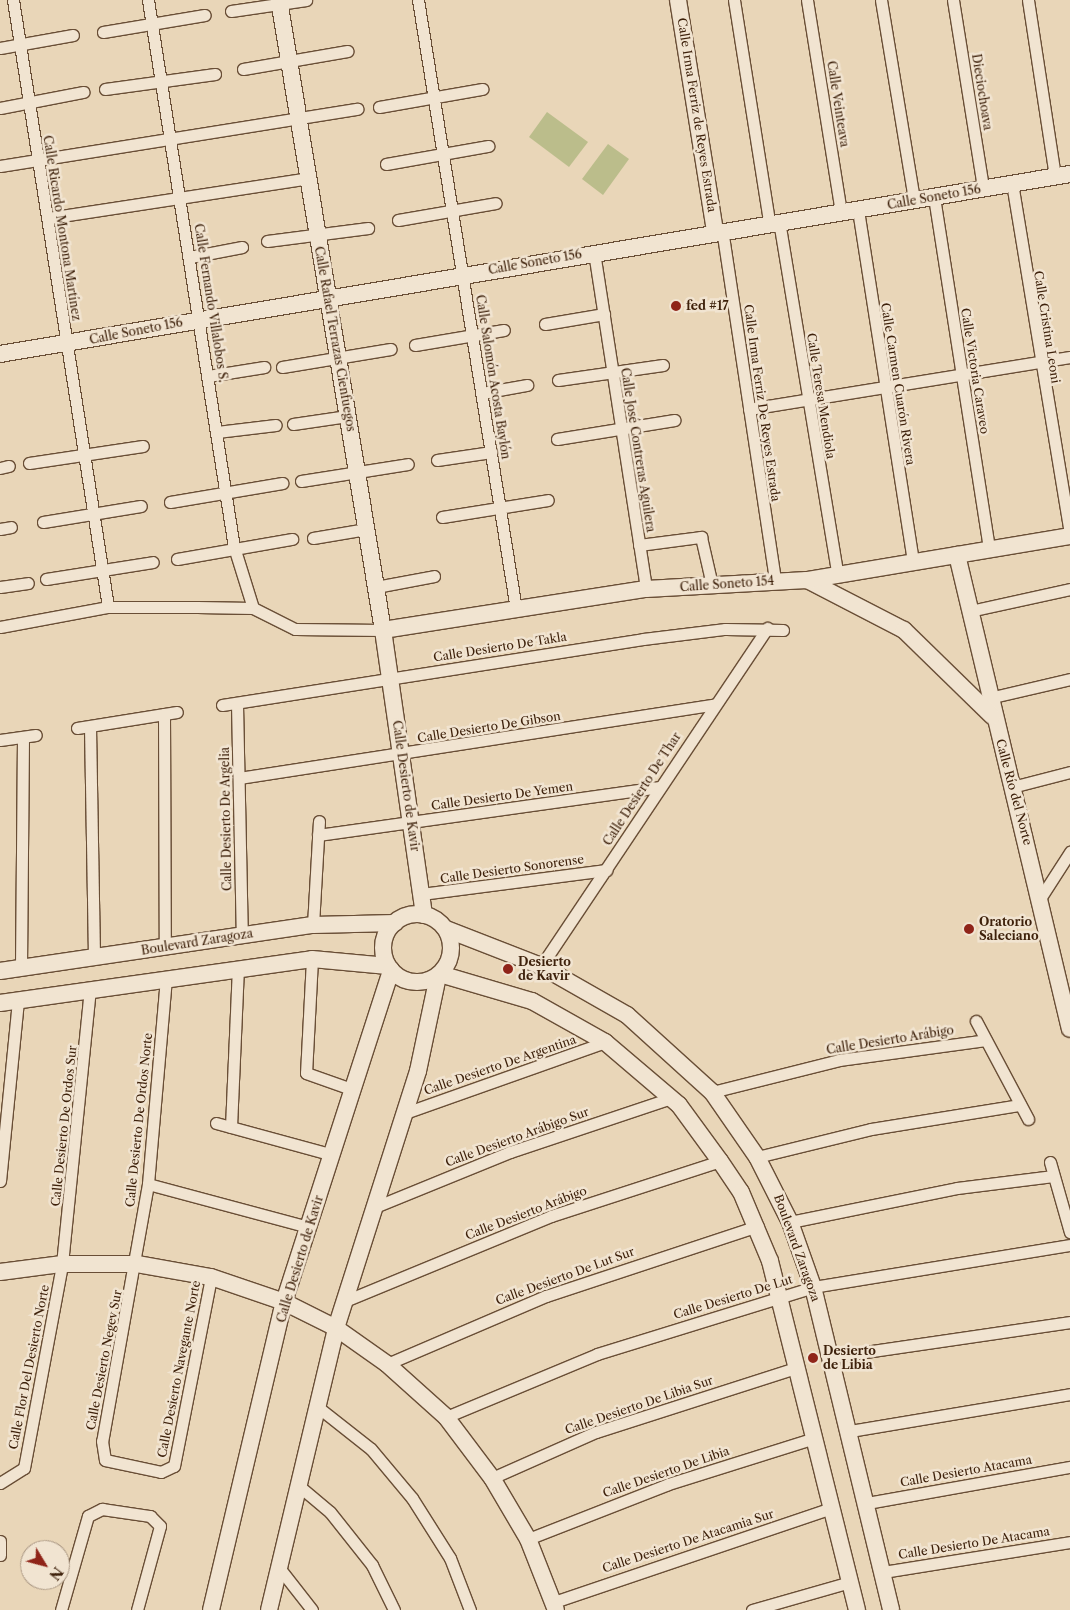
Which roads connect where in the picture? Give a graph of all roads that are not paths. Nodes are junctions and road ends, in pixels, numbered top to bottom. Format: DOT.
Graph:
graph roads {
  1 [pos="13,0"];
  2 [pos="148,0"];
  3 [pos="306,0"];
  4 [pos="418,0"];
  5 [pos="678,0"];
  6 [pos="734,0"];
  7 [pos="807,0"];
  8 [pos="881,0"];
  9 [pos="953,0"];
  10 [pos="1028,0"];
  11 [pos="280,2"];
  12 [pos="231,12"];
  13 [pos="205,16"];
  14 [pos="152,23"];
  15 [pos="103,32"];
  16 [pos="72,34"];
  17 [pos="20,45"];
  18 [pos="0,48"];
  19 [pos="347,51"];
  20 [pos="289,62"];
  21 [pos="243,69"];
  22 [pos="215,74"];
  23 [pos="161,81"];
  24 [pos="105,89"];
  25 [pos="482,89"];
  26 [pos="83,92"];
  27 [pos="434,98"];
  28 [pos="29,102"];
  29 [pos="379,107"];
  30 [pos="0,108"];
  31 [pos="357,109"];
  32 [pos="299,120"];
  33 [pos="171,141"];
  34 [pos="488,146"];
  35 [pos="443,153"];
  36 [pos="38,160"];
  37 [pos="386,164"];
  38 [pos="0,166"];
  39 [pos="1063,175"];
  40 [pos="308,178"];
  41 [pos="1012,183"];
  42 [pos="983,188"];
  43 [pos="934,197"];
  44 [pos="180,198"];
  45 [pos="914,200"];
  46 [pos="496,203"];
  47 [pos="452,210"];
  48 [pos="858,210"];
  49 [pos="841,213"];
  50 [pos="48,218"];
  51 [pos="398,220"];
  52 [pos="774,221"];
  53 [pos="368,228"];
  54 [pos="719,230"];
  55 [pos="317,235"];
  56 [pos="267,241"];
  57 [pos="242,247"];
  58 [pos="594,252"];
  59 [pos="190,256"];
  60 [pos="463,275"];
  61 [pos="327,299"];
  62 [pos="604,314"];
  63 [pos="200,319"];
  64 [pos="545,324"];
  65 [pos="504,330"];
  66 [pos="473,336"];
  67 [pos="66,344"];
  68 [pos="415,345"];
  69 [pos="391,349"];
  70 [pos="0,354"];
  71 [pos="337,356"];
  72 [pos="1070,358"];
  73 [pos="1038,363"];
  74 [pos="663,365"];
  75 [pos="264,367"];
  76 [pos="282,367"];
  77 [pos="613,373"];
  78 [pos="962,375"];
  79 [pos="208,376"];
  80 [pos="558,380"];
  81 [pos="527,385"];
  82 [pos="885,387"];
  83 [pos="482,393"];
  84 [pos="806,399"];
  85 [pos="749,409"];
  86 [pos="347,416"];
  87 [pos="674,420"];
  88 [pos="293,424"];
  89 [pos="276,425"];
  90 [pos="622,431"];
  91 [pos="217,432"];
  92 [pos="557,440"];
  93 [pos="142,446"];
  94 [pos="491,452"];
  95 [pos="84,456"];
  96 [pos="437,460"];
  97 [pos="29,463"];
  98 [pos="408,464"];
  99 [pos="357,473"];
  100 [pos="301,481"];
  101 [pos="282,483"];
  102 [pos="226,492"];
  103 [pos="548,500"];
  104 [pos="170,502"];
  105 [pos="141,506"];
  106 [pos="500,507"];
  107 [pos="93,514"];
  108 [pos="442,516"];
  109 [pos="43,522"];
  110 [pos="366,529"];
  111 [pos="1070,534"];
  112 [pos="313,538"];
  113 [pos="292,539"];
  114 [pos="639,545"];
  115 [pos="234,547"];
  116 [pos="989,550"];
  117 [pos="958,555"];
  118 [pos="176,559"];
  119 [pos="153,562"];
  120 [pos="912,563"];
  121 [pos="102,572"];
  122 [pos="434,576"];
  123 [pos="838,576"];
  124 [pos="46,579"];
  125 [pos="807,580"];
  126 [pos="775,581"];
  127 [pos="28,583"];
  128 [pos="712,585"];
  129 [pos="0,587"];
  130 [pos="376,587"];
  131 [pos="1070,588"];
  132 [pos="646,589"];
  133 [pos="108,607"];
  134 [pos="253,608"];
  135 [pos="516,609"];
  136 [pos="970,611"];
  137 [pos="0,627"];
  138 [pos="767,628"];
  139 [pos="383,630"];
  140 [pos="783,630"];
  141 [pos="390,678"];
  142 [pos="1070,678"];
  143 [pos="989,698"];
  144 [pos="237,704"];
  145 [pos="222,705"];
  146 [pos="713,705"];
  147 [pos="177,712"];
  148 [pos="164,714"];
  149 [pos="994,718"];
  150 [pos="90,727"];
  151 [pos="78,728"];
  152 [pos="36,735"];
  153 [pos="23,737"];
  154 [pos="0,740"];
  155 [pos="401,755"];
  156 [pos="1070,772"];
  157 [pos="239,778"];
  158 [pos="660,787"];
  159 [pos="1012,787"];
  160 [pos="319,821"];
  161 [pos="411,823"];
  162 [pos="318,835"];
  163 [pos="1070,852"];
  164 [pos="606,870"];
  165 [pos="421,894"];
  166 [pos="1041,897"];
  167 [pos="424,915"];
  168 [pos="395,922"];
  169 [pos="313,925"];
  170 [pos="446,929"];
  171 [pos="242,934"];
  172 [pos="165,948"];
  173 [pos="94,956"];
  174 [pos="312,959"];
  175 [pos="238,966"];
  176 [pos="541,966"];
  177 [pos="21,967"];
  178 [pos="389,968"];
  179 [pos="0,971"];
  180 [pos="439,975"];
  181 [pos="166,978"];
  182 [pos="90,990"];
  183 [pos="18,1000"];
  184 [pos="0,1003"];
  185 [pos="976,1020"];
  186 [pos="1070,1029"];
  187 [pos="986,1040"];
  188 [pos="605,1042"];
  189 [pos="354,1090"];
  190 [pos="712,1092"];
  191 [pos="671,1098"];
  192 [pos="1020,1104"];
  193 [pos="404,1113"];
  194 [pos="1028,1119"];
  195 [pos="216,1123"];
  196 [pos="231,1126"];
  197 [pos="333,1155"];
  198 [pos="758,1157"];
  199 [pos="720,1161"];
  200 [pos="1050,1162"];
  201 [pos="1053,1176"];
  202 [pos="0,1181"];
  203 [pos="148,1184"];
  204 [pos="375,1207"];
  205 [pos="790,1222"];
  206 [pos="758,1226"];
  207 [pos="309,1227"];
  208 [pos="1070,1232"];
  209 [pos="1070,1245"];
  210 [pos="62,1264"];
  211 [pos="136,1264"];
  212 [pos="0,1272"];
  213 [pos="211,1277"];
  214 [pos="813,1288"];
  215 [pos="780,1297"];
  216 [pos="345,1301"];
  217 [pos="284,1302"];
  218 [pos="1070,1322"];
  219 [pos="336,1328"];
  220 [pos="831,1358"];
  221 [pos="387,1364"];
  222 [pos="798,1368"];
  223 [pos="1070,1394"];
  224 [pos="319,1408"];
  225 [pos="446,1418"];
  226 [pos="850,1431"];
  227 [pos="815,1438"];
  228 [pos="174,1466"];
  229 [pos="1070,1467"];
  230 [pos="492,1478"];
  231 [pos="0,1483"];
  232 [pos="299,1486"];
  233 [pos="867,1503"];
  234 [pos="832,1508"];
  235 [pos="528,1539"];
  236 [pos="1,1542"];
  237 [pos="1070,1542"];
  238 [pos="0,1555"];
  239 [pos="280,1569"];
  240 [pos="883,1572"];
  241 [pos="850,1582"];
  242 [pos="555,1606"];
  243 [pos="61,1610"];
  244 [pos="137,1610"];
  245 [pos="211,1610"];
  246 [pos="269,1610"];
  247 [pos="312,1610"];
  248 [pos="394,1610"];
  249 [pos="470,1610"];
  250 [pos="752,1610"];
  251 [pos="857,1610"];
  252 [pos="891,1610"];
  1 -- 17 [label="street, Calle Ricardo Montona Martínez"];
  2 -- 14 [label="street, Calle Fernando Villalobos S."];
  3 -- 11 [label="street"];
  4 -- 27 [label="street, Calle Salomón Acosta Baylón"];
  5 -- 54 [label="street, Calle Irma Ferriz de Reyes Estrada"];
  6 -- 52 [label="street, Calle Teresa Mendiola"];
  7 -- 49 [label="street, Calle Veinteava"];
  8 -- 45 [label="street"];
  9 -- 42 [label="street, Dieciochoava"];
  10 -- 39 [label="street"];
  11 -- 12 [label="street"];
  11 -- 20 [label="street, Calle Rafael Terrazas Cienfuegos"];
  13 -- 14 [label="street"];
  14 -- 15 [label="street"];
  14 -- 23 [label="street, Calle Fernando Villalobos S."];
  16 -- 17 [label="street"];
  17 -- 18 [label="street"];
  17 -- 28 [label="street, Calle Ricardo Montona Martínez"];
  19 -- 20 [label="street"];
  20 -- 21 [label="street"];
  20 -- 32 [label="street, Calle Rafael Terrazas Cienfuegos"];
  22 -- 23 [label="street"];
  23 -- 24 [label="street"];
  23 -- 33 [label="street, Calle Fernando Villalobos S."];
  25 -- 27 [label="street"];
  26 -- 28 [label="street"];
  27 -- 29 [label="street"];
  27 -- 35 [label="street, Calle Salomón Acosta Baylón"];
  28 -- 30 [label="street"];
  28 -- 36 [label="street, Calle Ricardo Montona Martínez"];
  31 -- 32 [label="street"];
  32 -- 33 [label="street"];
  32 -- 40 [label="street, Calle Rafael Terrazas Cienfuegos"];
  33 -- 36 [label="street"];
  33 -- 44 [label="street, Calle Fernando Villalobos S."];
  34 -- 35 [label="street"];
  35 -- 37 [label="street"];
  35 -- 47 [label="street, Calle Salomón Acosta Baylón"];
  36 -- 38 [label="street"];
  36 -- 50 [label="street, Calle Ricardo Montona Martínez"];
  39 -- 41 [label="street, Calle Soneto 156"];
  40 -- 44 [label="street"];
  40 -- 55 [label="street, Calle Rafael Terrazas Cienfuegos"];
  41 -- 42 [label="street, Calle Soneto 156"];
  41 -- 73 [label="street, Calle Cristina Leoni"];
  42 -- 43 [label="street, Calle Soneto 156"];
  43 -- 45 [label="street, Calle Soneto 156"];
  43 -- 78 [label="street, Calle Victoria Caraveo"];
  44 -- 50 [label="street"];
  44 -- 59 [label="street, Calle Fernando Villalobos S."];
  45 -- 48 [label="street, Calle Soneto 156"];
  46 -- 47 [label="street"];
  47 -- 51 [label="street"];
  47 -- 60 [label="street, Calle Salomón Acosta Baylón"];
  48 -- 49 [label="street, Calle Soneto 156"];
  48 -- 82 [label="street, Calle Carmen Cuarón Rivera"];
  49 -- 52 [label="street, Calle Soneto 156"];
  50 -- 67 [label="street, Calle Ricardo Montona Martínez"];
  52 -- 54 [label="street, Calle Soneto 156"];
  52 -- 84 [label="street, Calle Teresa Mendiola"];
  53 -- 55 [label="street"];
  54 -- 58 [label="street, Calle Soneto 156"];
  54 -- 85 [label="street, Calle Irma Ferriz De Reyes Estrada"];
  55 -- 56 [label="street"];
  55 -- 61 [label="street, Calle Rafael Terrazas Cienfuegos"];
  57 -- 59 [label="street"];
  58 -- 60 [label="street, Calle Soneto 156"];
  58 -- 62 [label="street, Calle José Contreras Aguilera"];
  59 -- 63 [label="street, Calle Fernando Villalobos S."];
  60 -- 61 [label="street, Calle Soneto 156"];
  60 -- 66 [label="street, Calle Salomón Acosta Baylón"];
  61 -- 63 [label="street, Calle Soneto 156"];
  61 -- 71 [label="street, Calle Rafael Terrazas Cienfuegos"];
  62 -- 64 [label="street"];
  62 -- 77 [label="street, Calle José Contreras Aguilera"];
  63 -- 67 [label="street, Calle Soneto 156"];
  63 -- 79 [label="street, Calle Fernando Villalobos S."];
  65 -- 66 [label="street"];
  66 -- 68 [label="street"];
  66 -- 83 [label="street, Calle Salomón Acosta Baylón"];
  67 -- 70 [label="street, Calle Soneto 156"];
  67 -- 95 [label="street, Calle Ricardo Montona Martínez"];
  69 -- 71 [label="street"];
  71 -- 76 [label="street"];
  71 -- 86 [label="street, Calle Rafael Terrazas Cienfuegos"];
  72 -- 73 [label="street"];
  73 -- 78 [label="street"];
  73 -- 111 [label="street, Calle Cristina Leoni"];
  74 -- 77 [label="street"];
  75 -- 79 [label="street"];
  77 -- 80 [label="street"];
  77 -- 90 [label="street, Calle José Contreras Aguilera"];
  78 -- 82 [label="street"];
  78 -- 116 [label="street, Calle Victoria Caraveo"];
  79 -- 91 [label="street, Calle Fernando Villalobos S."];
  81 -- 83 [label="street"];
  82 -- 84 [label="street"];
  82 -- 120 [label="street, Calle Carmen Cuarón Rivera"];
  83 -- 94 [label="street, Calle Salomón Acosta Baylón"];
  84 -- 85 [label="street"];
  84 -- 123 [label="street, Calle Teresa Mendiola"];
  85 -- 126 [label="street, Calle Irma Ferriz De Reyes Estrada"];
  86 -- 88 [label="street"];
  86 -- 99 [label="street, Calle Rafael Terrazas Cienfuegos"];
  87 -- 90 [label="street"];
  89 -- 91 [label="street"];
  90 -- 92 [label="street"];
  90 -- 114 [label="street, Calle José Contreras Aguilera"];
  91 -- 102 [label="street, Calle Fernando Villalobos S."];
  93 -- 95 [label="street"];
  94 -- 96 [label="street"];
  94 -- 106 [label="street, Calle Salomón Acosta Baylón"];
  95 -- 97 [label="street"];
  95 -- 107 [label="street, Calle Ricardo Montona Martínez"];
  98 -- 99 [label="street"];
  99 -- 100 [label="street"];
  99 -- 110 [label="street, Calle Rafael Terrazas Cienfuegos"];
  101 -- 102 [label="street"];
  102 -- 104 [label="street"];
  102 -- 115 [label="street, Calle Fernando Villalobos S."];
  103 -- 106 [label="street"];
  105 -- 107 [label="street"];
  106 -- 108 [label="street"];
  106 -- 135 [label="street, Calle Salomón Acosta Baylón"];
  107 -- 109 [label="street"];
  107 -- 121 [label="street, Calle Ricardo Montona Martínez"];
  110 -- 112 [label="street"];
  110 -- 130 [label="street, Calle Rafael Terrazas Cienfuegos"];
  111 -- 116 [label="street, Calle Soneto 154"];
  113 -- 115 [label="street"];
  114 -- 128 [label="street"];
  114 -- 132 [label="street, Calle José Contreras Aguilera"];
  115 -- 118 [label="street"];
  115 -- 134 [label="street, Calle Fernando Villalobos S."];
  116 -- 117 [label="street, Calle Soneto 154"];
  117 -- 120 [label="street, Calle Soneto 154"];
  117 -- 136 [label="street, Calle Río del Norte"];
  119 -- 121 [label="street"];
  120 -- 123 [label="street, Calle Soneto 154"];
  121 -- 124 [label="street"];
  121 -- 133 [label="street, Calle Ricardo Montona Martínez"];
  122 -- 130 [label="street"];
  123 -- 125 [label="street, Calle Soneto 154"];
  125 -- 126 [label="street, Calle Soneto 154"];
  125 -- 149 [label="street"];
  126 -- 128 [label="street, Calle Soneto 154"];
  127 -- 129 [label="street"];
  128 -- 132 [label="street, Calle Soneto 154"];
  130 -- 139 [label="street, Calle Rafael Terrazas Cienfuegos"];
  131 -- 136 [label="street"];
  132 -- 135 [label="street, Calle Soneto 154"];
  133 -- 134 [label="street"];
  133 -- 137 [label="street"];
  134 -- 139 [label="street"];
  135 -- 139 [label="street, Calle Soneto 154"];
  136 -- 143 [label="street, Calle Río del Norte"];
  138 -- 140 [label="street, Calle Desierto De Takla"];
  138 -- 141 [label="street, Calle Desierto De Takla"];
  138 -- 146 [label="street, Calle Desierto De Thar"];
  139 -- 141 [label="street, Calle Rafael Terrazas Cienfuegos"];
  141 -- 144 [label="street, Calle Desierto De Takla"];
  141 -- 155 [label="street, Calle Desierto de Kavir"];
  142 -- 143 [label="street"];
  143 -- 149 [label="street, Calle Río del Norte"];
  144 -- 145 [label="street, Calle Desierto De Takla"];
  144 -- 157 [label="street, Calle Desierto De Argelia"];
  146 -- 155 [label="street, Calle Desierto De Gibson"];
  146 -- 158 [label="street, Calle Desierto De Thar"];
  147 -- 148 [label="street"];
  148 -- 150 [label="street"];
  148 -- 172 [label="street"];
  149 -- 159 [label="street, Calle Río del Norte"];
  150 -- 151 [label="street"];
  150 -- 173 [label="street"];
  152 -- 153 [label="street"];
  153 -- 154 [label="street"];
  153 -- 177 [label="street"];
  155 -- 157 [label="street, Calle Desierto De Gibson"];
  155 -- 161 [label="street, Calle Desierto de Kavir"];
  156 -- 159 [label="street"];
  157 -- 171 [label="street, Calle Desierto De Argelia"];
  158 -- 161 [label="street, Calle Desierto De Yemen"];
  158 -- 164 [label="street, Calle Desierto De Thar"];
  159 -- 166 [label="street, Calle Río del Norte"];
  160 -- 162 [label="street"];
  161 -- 162 [label="street, Calle Desierto De Yemen"];
  161 -- 165 [label="street, Calle Desierto de Kavir"];
  162 -- 169 [label="street"];
  163 -- 166 [label="street"];
  164 -- 165 [label="street, Calle Desierto Sonorense"];
  164 -- 176 [label="street, Calle Desierto De Thar"];
  165 -- 167 [label="street"];
  166 -- 186 [label="street, Calle Río del Norte"];
  167 -- 168 [label="street"];
  167 -- 170 [label="street"];
  168 -- 169 [label="street, Boulevard Zaragoza"];
  168 -- 178 [label="street"];
  169 -- 171 [label="street, Boulevard Zaragoza"];
  170 -- 176 [label="street, Boulevard Zaragoza"];
  170 -- 180 [label="street"];
  171 -- 172 [label="street, Boulevard Zaragoza"];
  172 -- 173 [label="street, Boulevard Zaragoza"];
  173 -- 177 [label="street, Boulevard Zaragoza"];
  174 -- 175 [label="street"];
  174 -- 178 [label="street"];
  174 -- 189 [label="street"];
  175 -- 181 [label="street"];
  175 -- 196 [label="street"];
  176 -- 190 [label="street, Boulevard Zaragoza"];
  177 -- 179 [label="street, Boulevard Zaragoza"];
  178 -- 180 [label="street"];
  178 -- 189 [label="street, Calle Desierto de Kavir"];
  180 -- 188 [label="street"];
  180 -- 193 [label="street"];
  181 -- 182 [label="street"];
  181 -- 203 [label="street, Calle Desierto De Ordos Norte"];
  182 -- 183 [label="street"];
  182 -- 210 [label="street, Calle Desierto De Ordos Sur"];
  183 -- 184 [label="street"];
  183 -- 202 [label="street"];
  185 -- 187 [label="street"];
  187 -- 190 [label="street, Calle Desierto Arábigo"];
  187 -- 192 [label="street"];
  188 -- 191 [label="street"];
  188 -- 193 [label="street, Calle Desierto De Argentina"];
  189 -- 197 [label="street, Calle Desierto de Kavir"];
  190 -- 198 [label="street, Boulevard Zaragoza"];
  191 -- 199 [label="street"];
  191 -- 204 [label="street, Calle Desierto Arábigo Sur"];
  192 -- 194 [label="street"];
  192 -- 198 [label="street"];
  193 -- 204 [label="street"];
  195 -- 196 [label="street"];
  196 -- 197 [label="street"];
  197 -- 207 [label="street, Calle Desierto de Kavir"];
  198 -- 205 [label="street, Boulevard Zaragoza"];
  199 -- 206 [label="street"];
  199 -- 216 [label="street, Calle Desierto Arábigo"];
  200 -- 201 [label="street"];
  201 -- 205 [label="street"];
  201 -- 208 [label="street"];
  203 -- 207 [label="street"];
  203 -- 211 [label="street, Calle Desierto De Ordos Norte"];
  204 -- 216 [label="street"];
  205 -- 214 [label="street, Boulevard Zaragoza"];
  206 -- 215 [label="street"];
  206 -- 221 [label="street, Calle Desierto De Lut Sur"];
  207 -- 217 [label="street, Calle Desierto de Kavir"];
  209 -- 214 [label="street, Calle Desierto De Lut"];
  210 -- 211 [label="street"];
  210 -- 212 [label="street"];
  210 -- 231 [label="street, Calle Flor Del Desierto Norte"];
  211 -- 213 [label="street"];
  211 -- 228 [label="street, Calle Desierto Negev Sur"];
  213 -- 217 [label="street"];
  213 -- 228 [label="street, Calle Desierto Navegante Norte"];
  214 -- 215 [label="street, Calle Desierto De Lut"];
  214 -- 220 [label="street, Boulevard Zaragoza"];
  215 -- 222 [label="street"];
  215 -- 225 [label="street, Calle Desierto De Lut"];
  216 -- 219 [label="street"];
  217 -- 219 [label="street"];
  217 -- 245 [label="street, Calle Desierto de Kavir"];
  218 -- 220 [label="street"];
  219 -- 221 [label="street"];
  219 -- 224 [label="street"];
  220 -- 226 [label="street, Boulevard Zaragoza"];
  221 -- 225 [label="street"];
  222 -- 227 [label="street"];
  222 -- 230 [label="street, Calle Desierto De Libia Sur"];
  223 -- 226 [label="street"];
  224 -- 232 [label="street"];
  224 -- 249 [label="street"];
  225 -- 230 [label="street"];
  226 -- 233 [label="street, Boulevard Zaragoza"];
  227 -- 234 [label="street"];
  227 -- 235 [label="street, Calle Desierto De Libia"];
  229 -- 233 [label="street, Calle Desierto Atacama"];
  230 -- 235 [label="street"];
  232 -- 239 [label="street"];
  232 -- 248 [label="street"];
  233 -- 240 [label="street, Boulevard Zaragoza"];
  234 -- 241 [label="street"];
  234 -- 242 [label="street, Calle Desierto De Atacamia Sur"];
  235 -- 242 [label="street"];
  236 -- 238 [label="street"];
  237 -- 240 [label="street, Calle Desierto De Atacama"];
  239 -- 246 [label="street"];
  239 -- 247 [label="street"];
  240 -- 252 [label="street, Boulevard Zaragoza"];
  241 -- 250 [label="street"];
  241 -- 251 [label="street"];
  243 -- 244 [label="street"];
}
